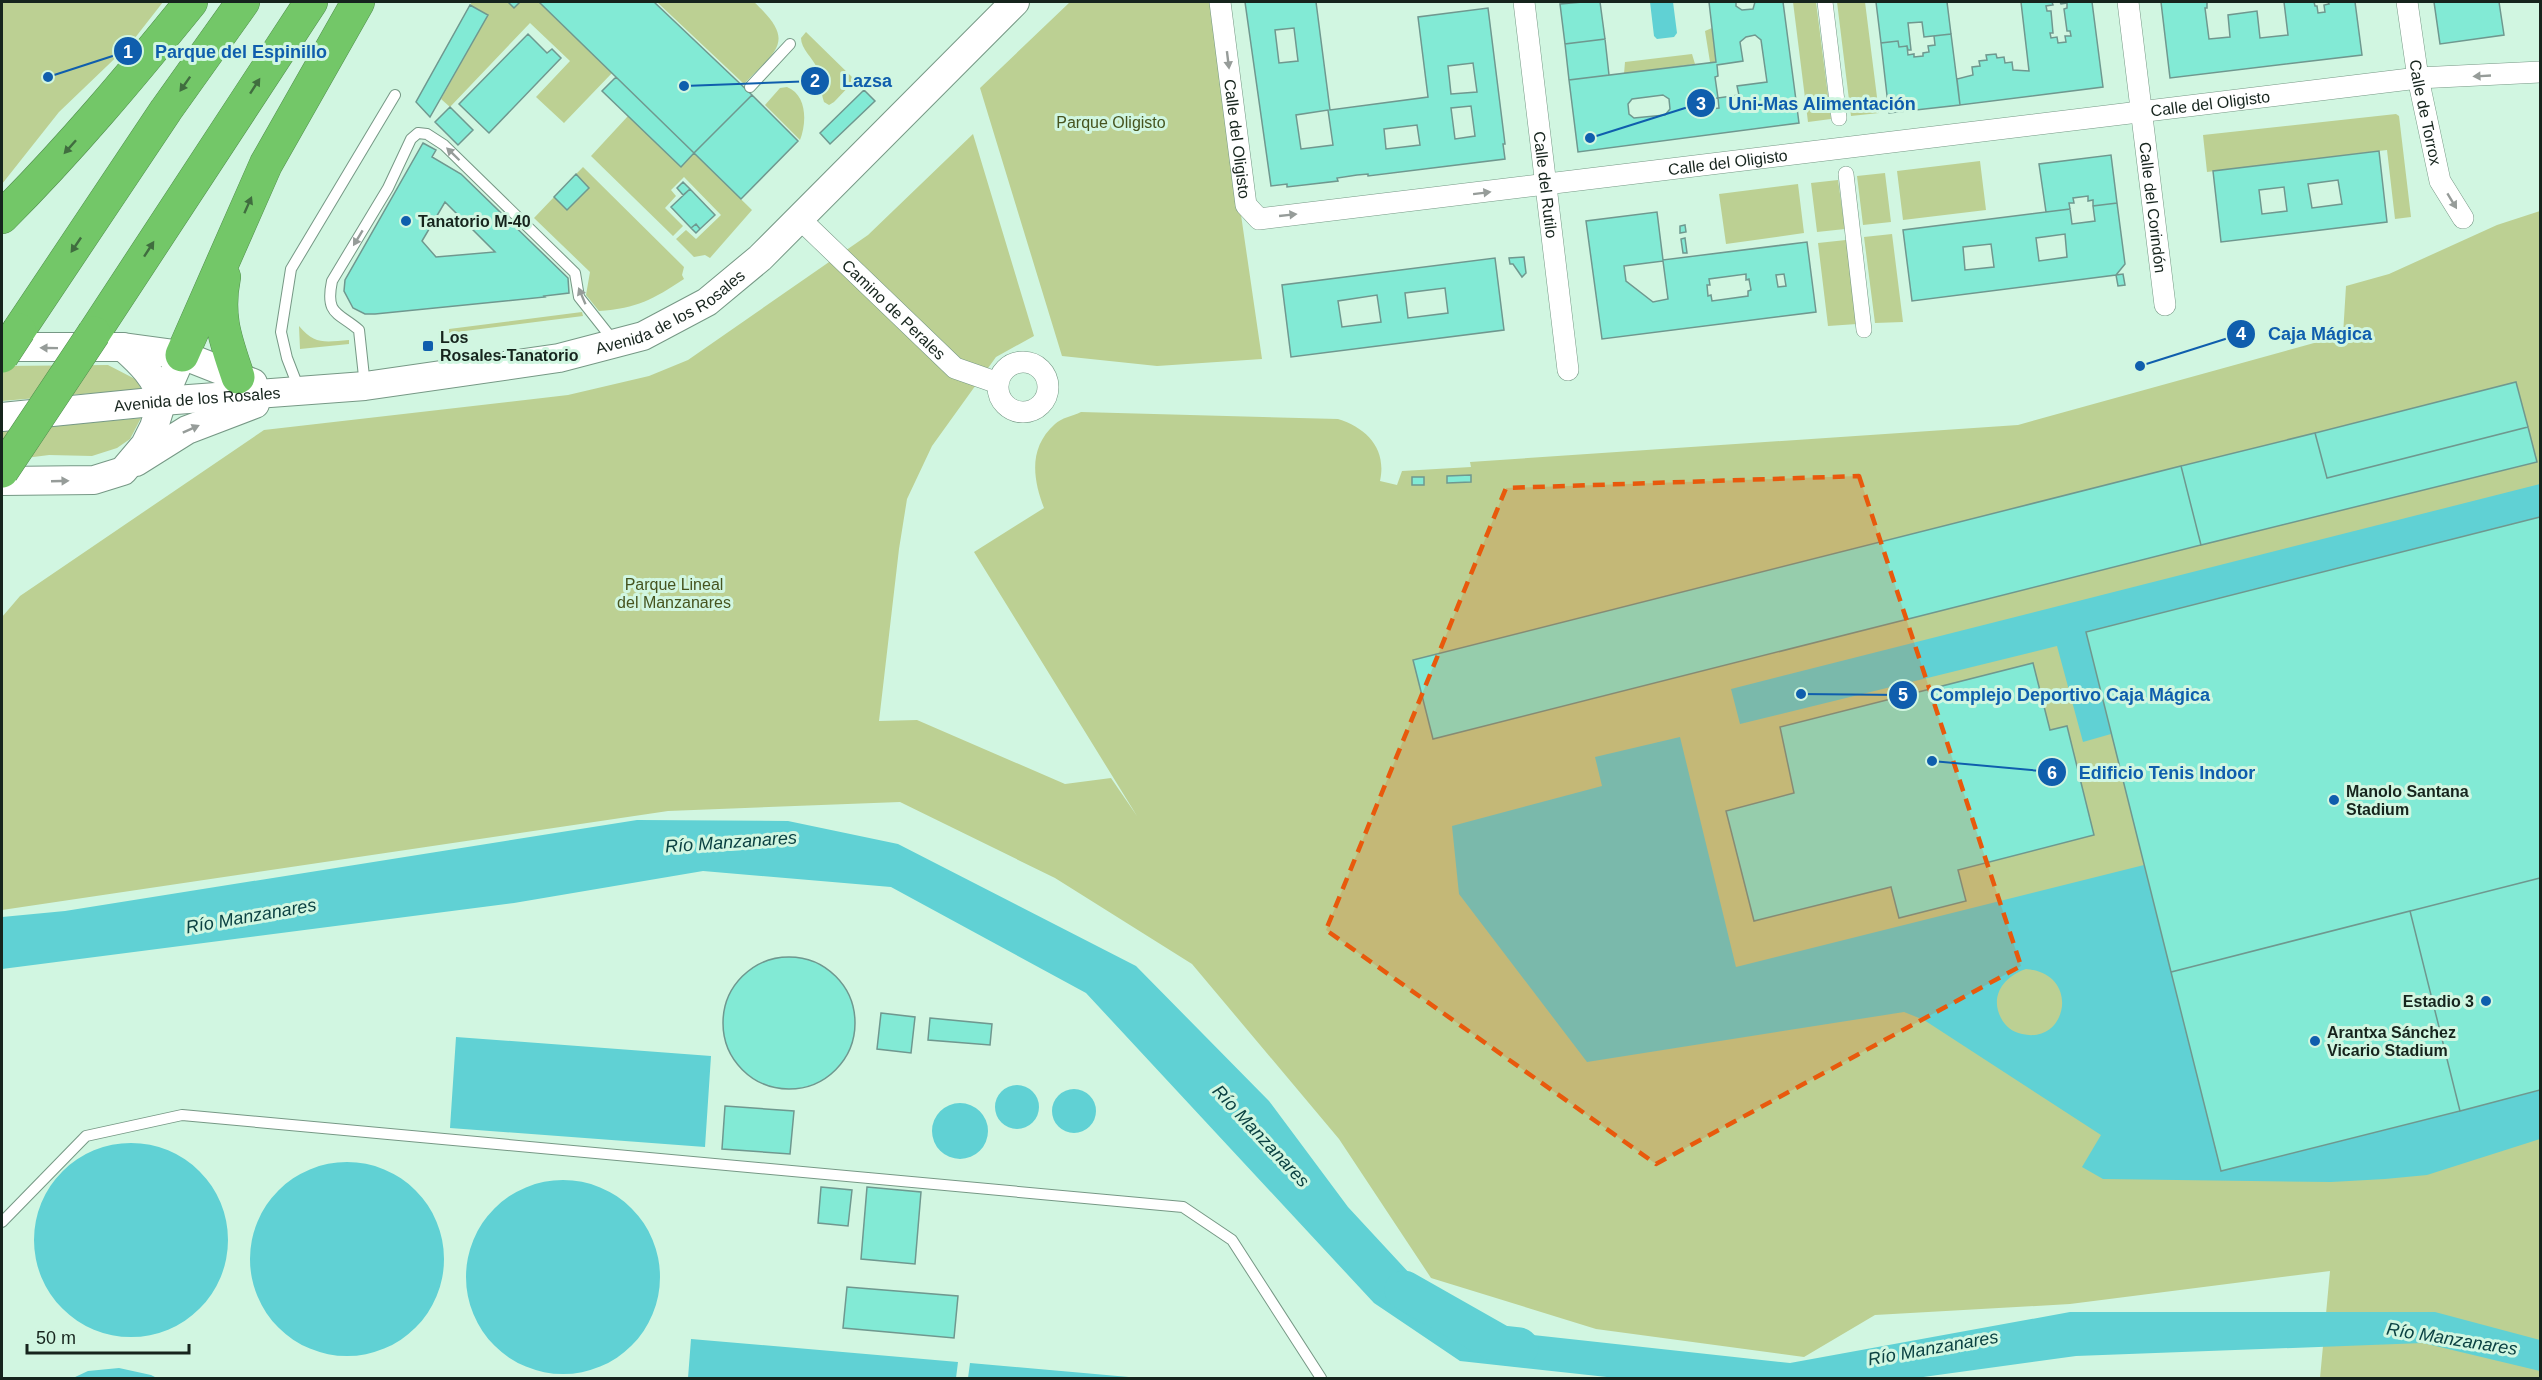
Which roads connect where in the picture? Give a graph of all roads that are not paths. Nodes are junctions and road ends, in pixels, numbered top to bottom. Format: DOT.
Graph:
graph roads {
  1 [pos="191,2"];
  2 [pos="243,2"];
  3 [pos="310,2"];
  4 [pos="358,2"];
  5 [pos="1015,2"];
  6 [pos="1220,2"];
  7 [pos="1524,2"];
  8 [pos="1825,2"];
  9 [pos="2128,2"];
  10 [pos="2407,2"];
  11 [pos="790,44"];
  12 [pos="2541,72"];
  13 [pos="2418,78"];
  14 [pos="750,87"];
  15 [pos="395,95"];
  16 [pos="2142,113"];
  17 [pos="1839,118"];
  18 [pos="1846,174"];
  19 [pos="1547,185"];
  20 [pos="2,217"];
  21 [pos="2463,218"];
  22 [pos="801,220"];
  23 [pos="231,243"];
  24 [pos="2165,305"];
  25 [pos="1864,330"];
  26 [pos="7,344"];
  27 [pos="615,344"];
  28 [pos="123,347"];
  29 [pos="182,355"];
  30 [pos="1568,370"];
  31 [pos="238,377"];
  32 [pos="998,383"];
  33 [pos="365,386"];
  34 [pos="290,393"];
  35 [pos="162,401"];
  36 [pos="2,417"];
  37 [pos="2,471"];
  38 [pos="123,471"];
  39 [pos="2,481"];
  40 [pos="2,1222"];
  41 [pos="1321,1378"];
  1 -- 20 [label="highway, one-way"];
  2 -- 26 [label="highway, one-way"];
  37 -- 3 [label="highway, one-way, bridge"];
  23 -- 4 [label="highway, one-way"];
  5 -- 22 [label="main road, Avenida de los Rosales"];
  6 -- 19 [label="street, Calle del Oligisto, one-way"];
  7 -- 19 [label="street, Calle del Rutilo"];
  8 -- 17 [label="street"];
  9 -- 16 [label="street, Calle del Corindón"];
  10 -- 13 [label="street, Calle de Torrox"];
  11 -- 14 [label="lane"];
  12 -- 13 [label="street, Calle del Oligisto, one-way"];
  13 -- 16 [label="street, Calle del Oligisto"];
  13 -- 21 [label="street, Calle de Torrox, one-way"];
  15 -- 34 [label="lane"];
  16 -- 19 [label="street, Calle del Oligisto"];
  16 -- 24 [label="street, Calle del Corindón"];
  18 -- 25 [label="street"];
  19 -- 30 [label="street, Calle del Rutilo"];
  22 -- 27 [label="main road, Avenida de los Rosales"];
  22 -- 32 [label="street, Camino de Perales"];
  23 -- 29 [label="highway"];
  23 -- 31 [label="highway"];
  28 -- 26 [label="main road, one-way"];
  27 -- 33 [label="main road, Avenida de los Rosales"];
  27 -- 33 [label="lane, one-way"];
  28 -- 29 [label="main road"];
  28 -- 35 [label="main road"];
  29 -- 31 [label="main road"];
  29 -- 35 [label="main road"];
  31 -- 34 [label="main road"];
  33 -- 34 [label="main road, Avenida de los Rosales"];
  34 -- 35 [label="main road, Avenida de los Rosales"];
  38 -- 34 [label="main road, one-way"];
  35 -- 36 [label="main road, Avenida de los Rosales"];
  35 -- 38 [label="main road"];
  39 -- 38 [label="main road, one-way"];
  40 -- 41 [label="lane"];
}
